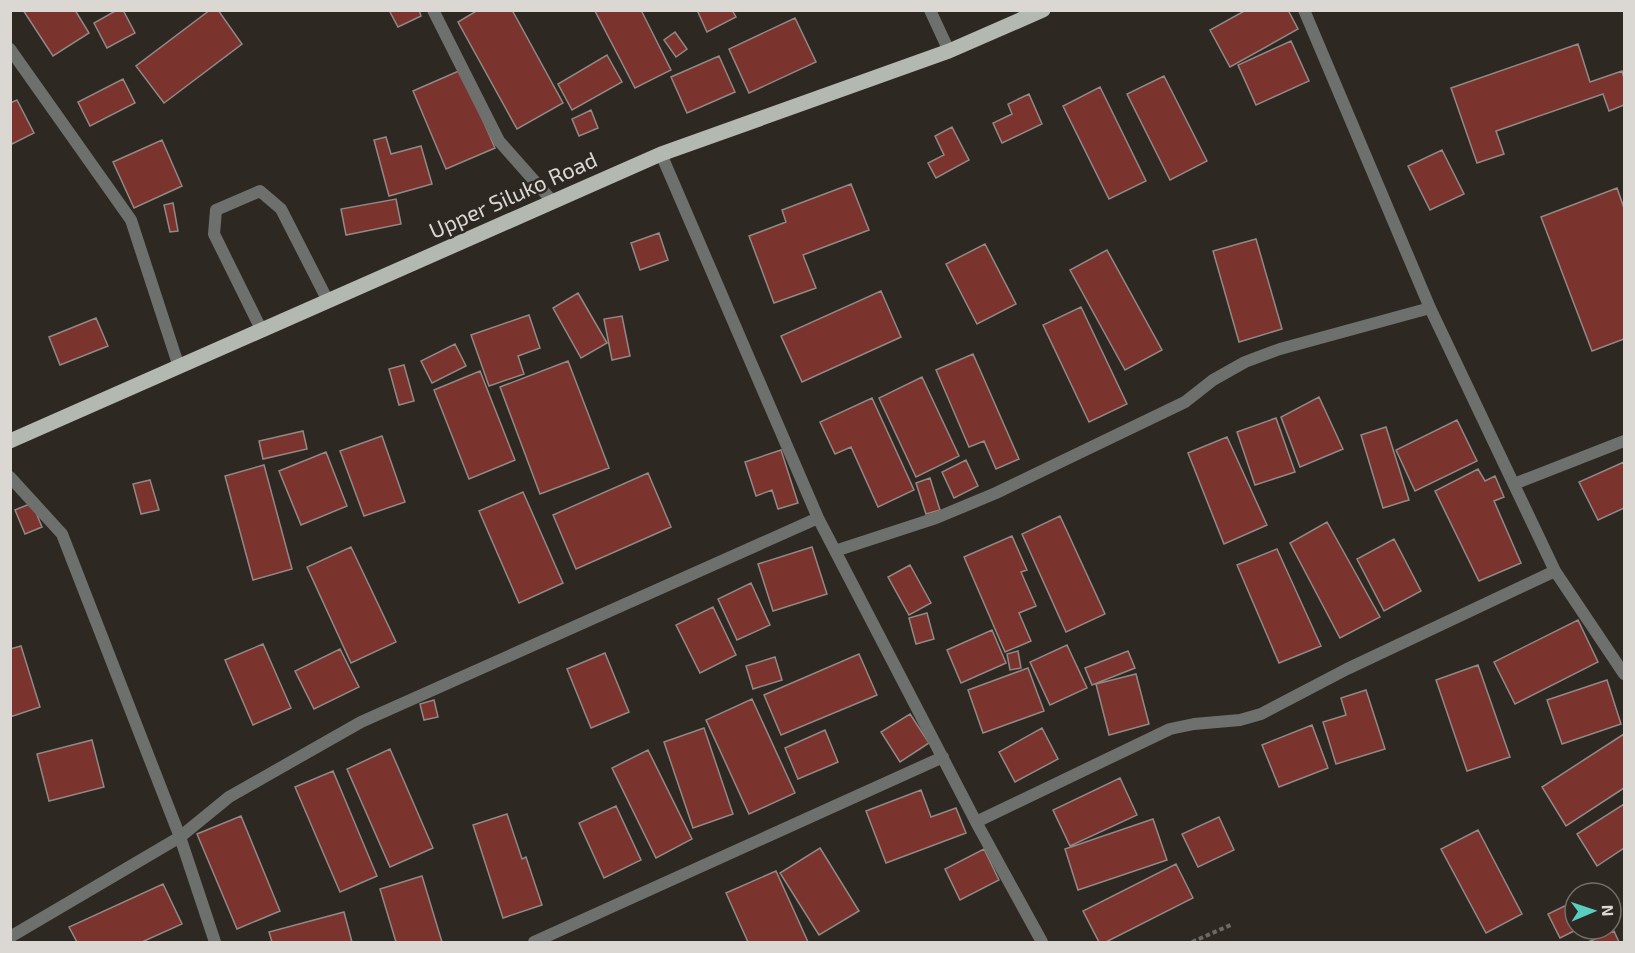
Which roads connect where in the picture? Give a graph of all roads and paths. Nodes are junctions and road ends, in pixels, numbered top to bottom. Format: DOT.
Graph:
graph roads {
  1 [pos="433,10"];
  2 [pos="930,10"];
  3 [pos="1043,10"];
  4 [pos="1304,10"];
  5 [pos="10,49"];
  6 [pos="949,51"];
  7 [pos="661,154"];
  8 [pos="553,202"];
  9 [pos="328,301"];
  10 [pos="1430,308"];
  11 [pos="262,331"];
  12 [pos="179,367"];
  13 [pos="10,441"];
  14 [pos="1624,441"];
  15 [pos="10,477"];
  16 [pos="1514,484"];
  17 [pos="818,518"];
  18 [pos="835,551"];
  19 [pos="1555,571"];
  20 [pos="1624,674"];
  21 [pos="944,757"];
  22 [pos="976,822"];
  23 [pos="180,837"];
  24 [pos="1233,924"];
  25 [pos="10,937"];
  26 [pos="215,942"];
  27 [pos="534,942"];
  28 [pos="1042,942"];
  29 [pos="1192,942"];
  1 -- 8 [label="street"];
  2 -- 6 [label="street"];
  3 -- 6 [label="main road, Upper Siluko Road"];
  4 -- 10 [label="street"];
  5 -- 12 [label="street"];
  6 -- 7 [label="main road, Upper Siluko Road"];
  7 -- 8 [label="main road, Upper Siluko Road"];
  7 -- 17 [label="street"];
  8 -- 9 [label="main road, Upper Siluko Road"];
  9 -- 11 [label="main road, Upper Siluko Road"];
  9 -- 11 [label="street"];
  10 -- 16 [label="street"];
  10 -- 18 [label="street"];
  11 -- 12 [label="main road, Upper Siluko Road"];
  12 -- 13 [label="main road, Upper Siluko Road"];
  14 -- 16 [label="street"];
  15 -- 23 [label="street"];
  16 -- 19 [label="street"];
  17 -- 18 [label="street"];
  17 -- 23 [label="street"];
  18 -- 21 [label="street"];
  19 -- 20 [label="street"];
  19 -- 22 [label="street"];
  21 -- 22 [label="street"];
  21 -- 27 [label="street"];
  22 -- 28 [label="street"];
  23 -- 25 [label="street"];
  23 -- 26 [label="street"];
  24 -- 29 [label="path"];
}
